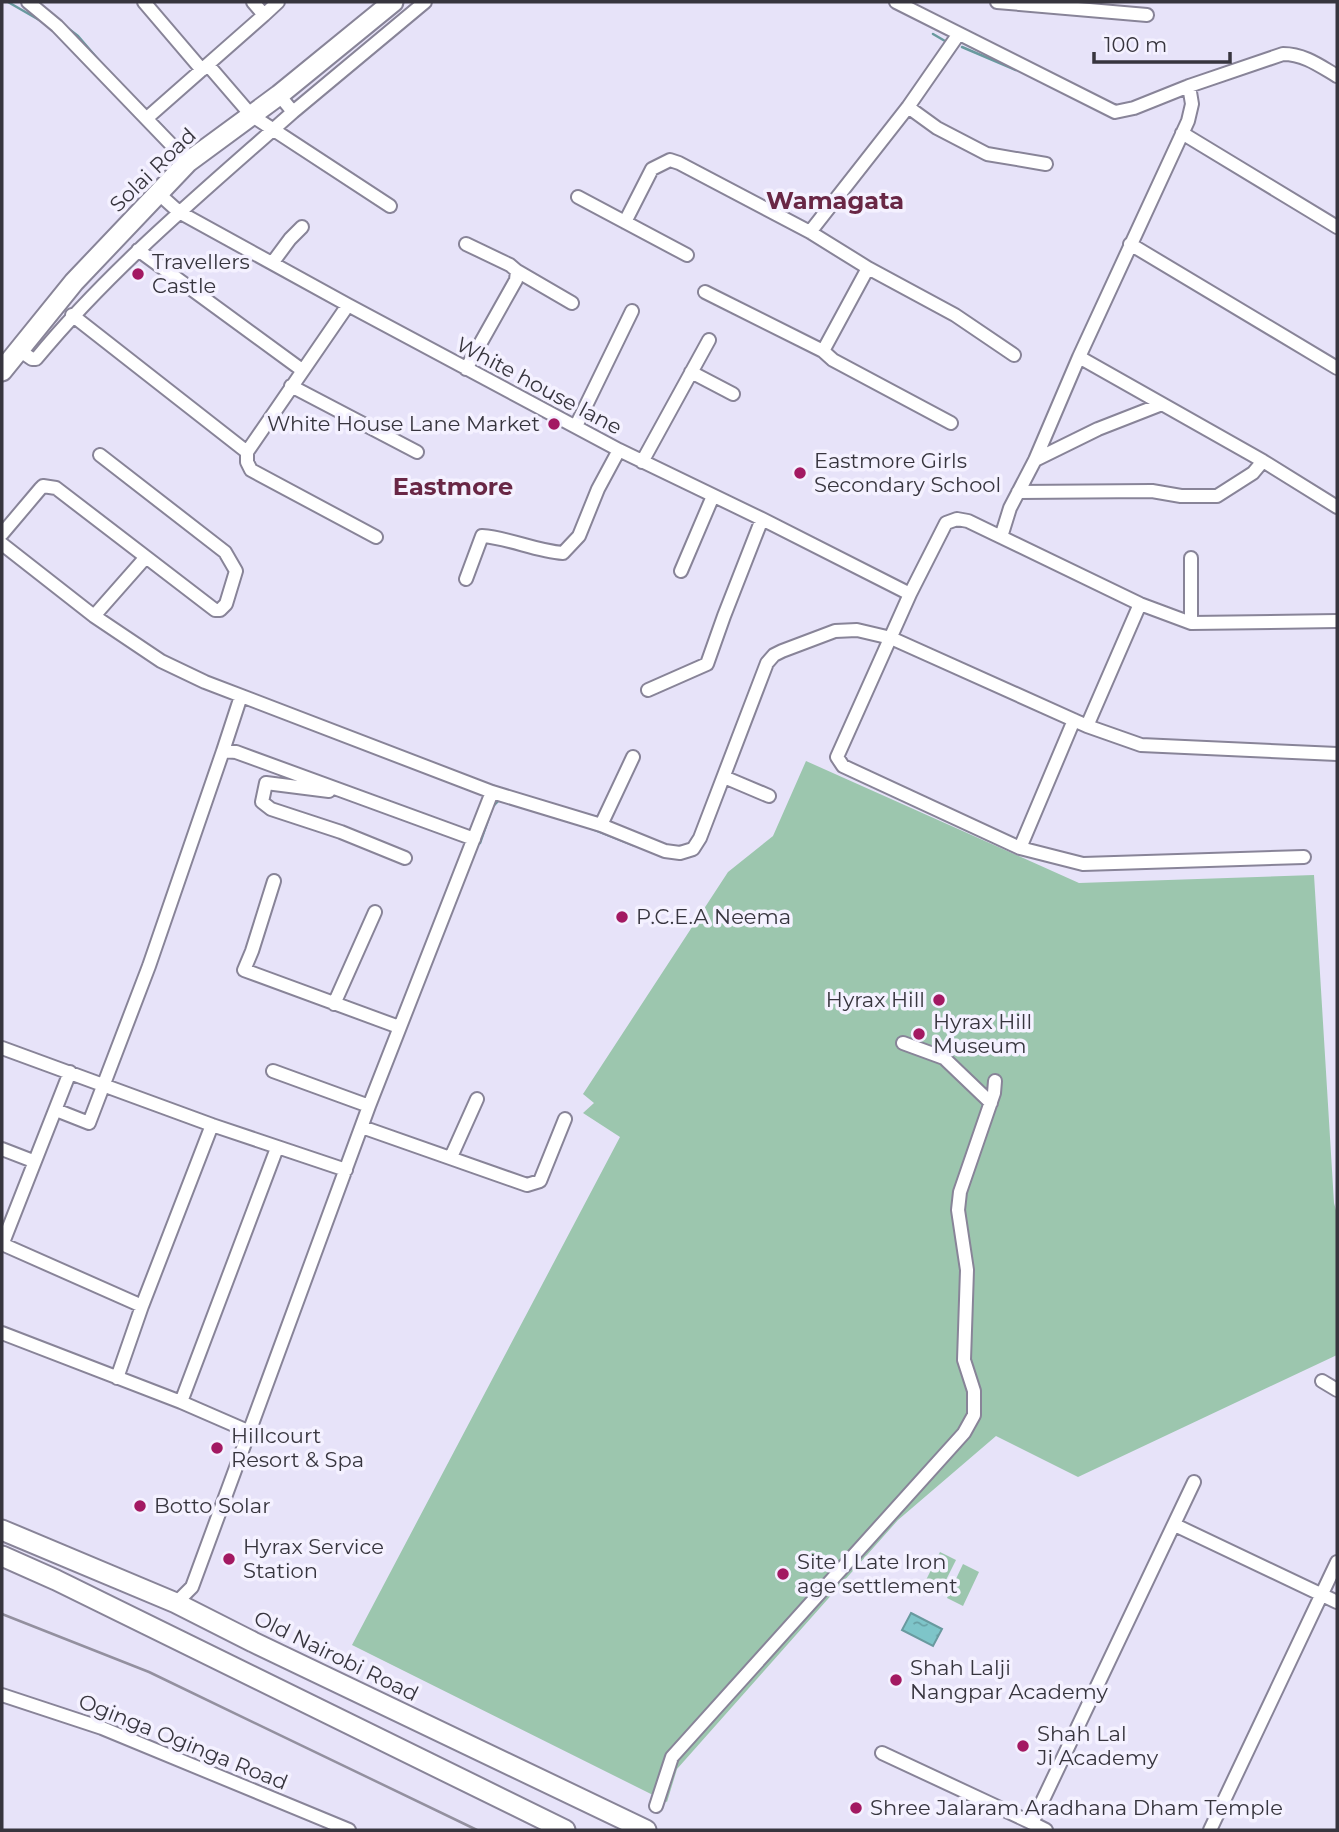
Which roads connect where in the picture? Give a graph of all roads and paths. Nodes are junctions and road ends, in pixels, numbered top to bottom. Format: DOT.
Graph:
graph roads {
  1 [pos="28,2"];
  2 [pos="144,2"];
  3 [pos="253,2"];
  4 [pos="278,2"];
  5 [pos="393,2"];
  6 [pos="425,2"];
  7 [pos="896,2"];
  8 [pos="998,2"];
  9 [pos="264,15"];
  10 [pos="1147,15"];
  11 [pos="957,34"];
  12 [pos="205,68"];
  13 [pos="1337,76"];
  14 [pos="1189,86"];
  15 [pos="279,95"];
  16 [pos="908,107"];
  17 [pos="293,112"];
  18 [pos="251,116"];
  19 [pos="148,118"];
  20 [pos="272,131"];
  21 [pos="1182,133"];
  22 [pos="188,162"];
  23 [pos="1046,164"];
  24 [pos="159,194"];
  25 [pos="578,197"];
  26 [pos="390,206"];
  27 [pos="179,212"];
  28 [pos="625,222"];
  29 [pos="302,227"];
  30 [pos="1337,227"];
  31 [pos="810,232"];
  32 [pos="466,244"];
  33 [pos="1130,244"];
  34 [pos="138,250"];
  35 [pos="687,255"];
  36 [pos="273,262"];
  37 [pos="868,268"];
  38 [pos="517,271"];
  39 [pos="705,292"];
  40 [pos="572,303"];
  41 [pos="348,306"];
  42 [pos="632,311"];
  43 [pos="72,316"];
  44 [pos="709,340"];
  45 [pos="19,350"];
  46 [pos="822,351"];
  47 [pos="1014,355"];
  48 [pos="1079,357"];
  49 [pos="1337,368"];
  50 [pos="466,369"];
  51 [pos="302,370"];
  52 [pos="2,371"];
  53 [pos="691,372"];
  54 [pos="291,386"];
  55 [pos="733,394"];
  56 [pos="1162,404"];
  57 [pos="951,424"];
  58 [pos="576,426"];
  59 [pos="619,450"];
  60 [pos="247,452"];
  61 [pos="417,452"];
  62 [pos="100,456"];
  63 [pos="1035,460"];
  64 [pos="1263,461"];
  65 [pos="642,462"];
  66 [pos="1018,492"];
  67 [pos="712,496"];
  68 [pos="1337,507"];
  69 [pos="762,519"];
  70 [pos="2,534"];
  71 [pos="376,537"];
  72 [pos="1002,537"];
  73 [pos="2,544"];
  74 [pos="146,557"];
  75 [pos="1191,558"];
  76 [pos="681,571"];
  77 [pos="466,579"];
  78 [pos="910,594"];
  79 [pos="1140,604"];
  80 [pos="94,616"];
  81 [pos="1337,621"];
  82 [pos="1191,624"];
  83 [pos="891,638"];
  84 [pos="648,690"];
  85 [pos="241,696"];
  86 [pos="1074,720"];
  87 [pos="1087,726"];
  88 [pos="223,751"];
  89 [pos="1337,754"];
  90 [pos="633,757"];
  91 [pos="724,777"];
  92 [pos="492,792"];
  93 [pos="353,794"];
  94 [pos="769,796"];
  95 [pos="600,825"];
  96 [pos="474,839"];
  97 [pos="1020,848"];
  98 [pos="1304,857"];
  99 [pos="405,858"];
  100 [pos="274,881"];
  101 [pos="375,912"];
  102 [pos="334,1004"];
  103 [pos="399,1027"];
  104 [pos="902,1043"];
  105 [pos="2,1048"];
  106 [pos="273,1071"];
  107 [pos="70,1072"];
  108 [pos="995,1081"];
  109 [pos="103,1086"];
  110 [pos="477,1099"];
  111 [pos="991,1103"];
  112 [pos="369,1106"];
  113 [pos="55,1110"];
  114 [pos="565,1119"];
  115 [pos="212,1125"];
  116 [pos="362,1127"];
  117 [pos="278,1148"];
  118 [pos="2,1149"];
  119 [pos="451,1157"];
  120 [pos="33,1161"];
  121 [pos="346,1170"];
  122 [pos="2,1244"];
  123 [pos="142,1306"];
  124 [pos="2,1333"];
  125 [pos="117,1378"];
  126 [pos="1322,1381"];
  127 [pos="1337,1390"];
  128 [pos="181,1402"];
  129 [pos="250,1432"];
  130 [pos="1194,1482"];
  131 [pos="1175,1525"];
  132 [pos="2,1530"];
  133 [pos="2,1556"];
  134 [pos="1337,1562"];
  135 [pos="1322,1595"];
  136 [pos="1337,1602"];
  137 [pos="176,1603"];
  138 [pos="2,1695"];
  139 [pos="882,1753"];
  140 [pos="656,1806"];
  141 [pos="1032,1823"];
  142 [pos="349,1830"];
  143 [pos="565,1830"];
  144 [pos="646,1830"];
  145 [pos="1046,1830"];
  146 [pos="1210,1830"];
  1 -- 19 [label="street"];
  2 -- 12 [label="street"];
  3 -- 9 [label="street"];
  4 -- 9 [label="street"];
  5 -- 15 [label="highway, Solai Road"];
  6 -- 17 [label="street"];
  7 -- 11 [label="street"];
  8 -- 10 [label="street"];
  9 -- 12 [label="street"];
  11 -- 14 [label="street"];
  11 -- 16 [label="street"];
  12 -- 18 [label="street"];
  12 -- 19 [label="street"];
  13 -- 14 [label="street"];
  14 -- 21 [label="street"];
  15 -- 17 [label="street"];
  15 -- 18 [label="highway, Solai Road"];
  16 -- 23 [label="street"];
  16 -- 31 [label="street"];
  17 -- 20 [label="street"];
  18 -- 20 [label="street"];
  18 -- 22 [label="highway, Solai Road"];
  19 -- 22 [label="street"];
  20 -- 26 [label="street"];
  20 -- 27 [label="street"];
  21 -- 30 [label="street"];
  21 -- 33 [label="street"];
  22 -- 24 [label="highway, Solai Road"];
  24 -- 27 [label="street, White house lane"];
  24 -- 45 [label="highway, Solai Road"];
  25 -- 28 [label="street"];
  27 -- 34 [label="street"];
  27 -- 36 [label="street, White house lane"];
  28 -- 31 [label="street"];
  28 -- 35 [label="street"];
  29 -- 36 [label="street"];
  31 -- 37 [label="street"];
  32 -- 38 [label="street"];
  33 -- 48 [label="street"];
  33 -- 49 [label="street"];
  34 -- 43 [label="street"];
  34 -- 51 [label="street"];
  36 -- 41 [label="street, White house lane"];
  37 -- 46 [label="street"];
  37 -- 47 [label="street"];
  38 -- 40 [label="street"];
  38 -- 50 [label="street"];
  39 -- 46 [label="street"];
  41 -- 50 [label="street, White house lane"];
  41 -- 51 [label="street"];
  42 -- 58 [label="street"];
  43 -- 45 [label="street"];
  43 -- 60 [label="street"];
  44 -- 53 [label="street"];
  45 -- 52 [label="highway, Solai Road"];
  46 -- 57 [label="street"];
  48 -- 56 [label="street"];
  48 -- 63 [label="street"];
  50 -- 58 [label="street, White house lane"];
  51 -- 54 [label="street"];
  53 -- 55 [label="street"];
  53 -- 65 [label="street"];
  54 -- 60 [label="street"];
  54 -- 61 [label="street"];
  56 -- 63 [label="street"];
  56 -- 64 [label="street"];
  58 -- 59 [label="street, White house lane"];
  59 -- 65 [label="street, White house lane"];
  59 -- 77 [label="street"];
  60 -- 71 [label="street"];
  62 -- 74 [label="street"];
  63 -- 66 [label="street"];
  64 -- 66 [label="street"];
  64 -- 68 [label="street"];
  65 -- 67 [label="street, White house lane"];
  66 -- 72 [label="street"];
  67 -- 69 [label="street, White house lane"];
  67 -- 76 [label="street"];
  69 -- 78 [label="street, White house lane"];
  69 -- 84 [label="street"];
  70 -- 74 [label="street"];
  72 -- 78 [label="street"];
  72 -- 79 [label="street"];
  73 -- 80 [label="street"];
  74 -- 80 [label="street"];
  75 -- 82 [label="street"];
  78 -- 83 [label="street"];
  79 -- 82 [label="street"];
  79 -- 87 [label="street"];
  80 -- 85 [label="street"];
  81 -- 82 [label="street"];
  83 -- 86 [label="street"];
  83 -- 91 [label="street"];
  83 -- 97 [label="street"];
  85 -- 88 [label="street"];
  85 -- 92 [label="street"];
  86 -- 87 [label="street"];
  86 -- 97 [label="street"];
  87 -- 89 [label="street"];
  88 -- 93 [label="street"];
  88 -- 109 [label="street"];
  90 -- 95 [label="street"];
  91 -- 94 [label="street"];
  91 -- 95 [label="street"];
  92 -- 95 [label="street"];
  92 -- 96 [label="street"];
  93 -- 96 [label="street"];
  93 -- 99 [label="street"];
  96 -- 103 [label="street"];
  97 -- 98 [label="street"];
  100 -- 102 [label="street"];
  101 -- 102 [label="street"];
  102 -- 103 [label="street"];
  103 -- 112 [label="street"];
  104 -- 111 [label="street"];
  105 -- 107 [label="street"];
  106 -- 112 [label="street"];
  107 -- 109 [label="street"];
  107 -- 113 [label="street"];
  108 -- 111 [label="street"];
  109 -- 113 [label="street"];
  109 -- 115 [label="street"];
  110 -- 119 [label="street"];
  111 -- 140 [label="street"];
  112 -- 116 [label="street"];
  113 -- 120 [label="street"];
  114 -- 119 [label="street"];
  115 -- 117 [label="street"];
  115 -- 123 [label="street"];
  116 -- 119 [label="street"];
  116 -- 121 [label="street"];
  117 -- 121 [label="street"];
  117 -- 128 [label="street"];
  118 -- 120 [label="street"];
  120 -- 122 [label="street"];
  121 -- 129 [label="street"];
  122 -- 123 [label="street"];
  123 -- 125 [label="street"];
  124 -- 125 [label="street"];
  125 -- 128 [label="street"];
  126 -- 127 [label="street"];
  128 -- 129 [label="street"];
  129 -- 137 [label="street"];
  130 -- 131 [label="street"];
  131 -- 135 [label="street"];
  131 -- 141 [label="street"];
  132 -- 137 [label="highway, Old Nairobi Road"];
  133 -- 143 [label="highway"];
  134 -- 135 [label="street"];
  135 -- 136 [label="street"];
  135 -- 146 [label="street"];
  137 -- 144 [label="highway, Old Nairobi Road"];
  138 -- 142 [label="street, Oginga Oginga Road"];
  139 -- 141 [label="street"];
  141 -- 145 [label="street"];
}
